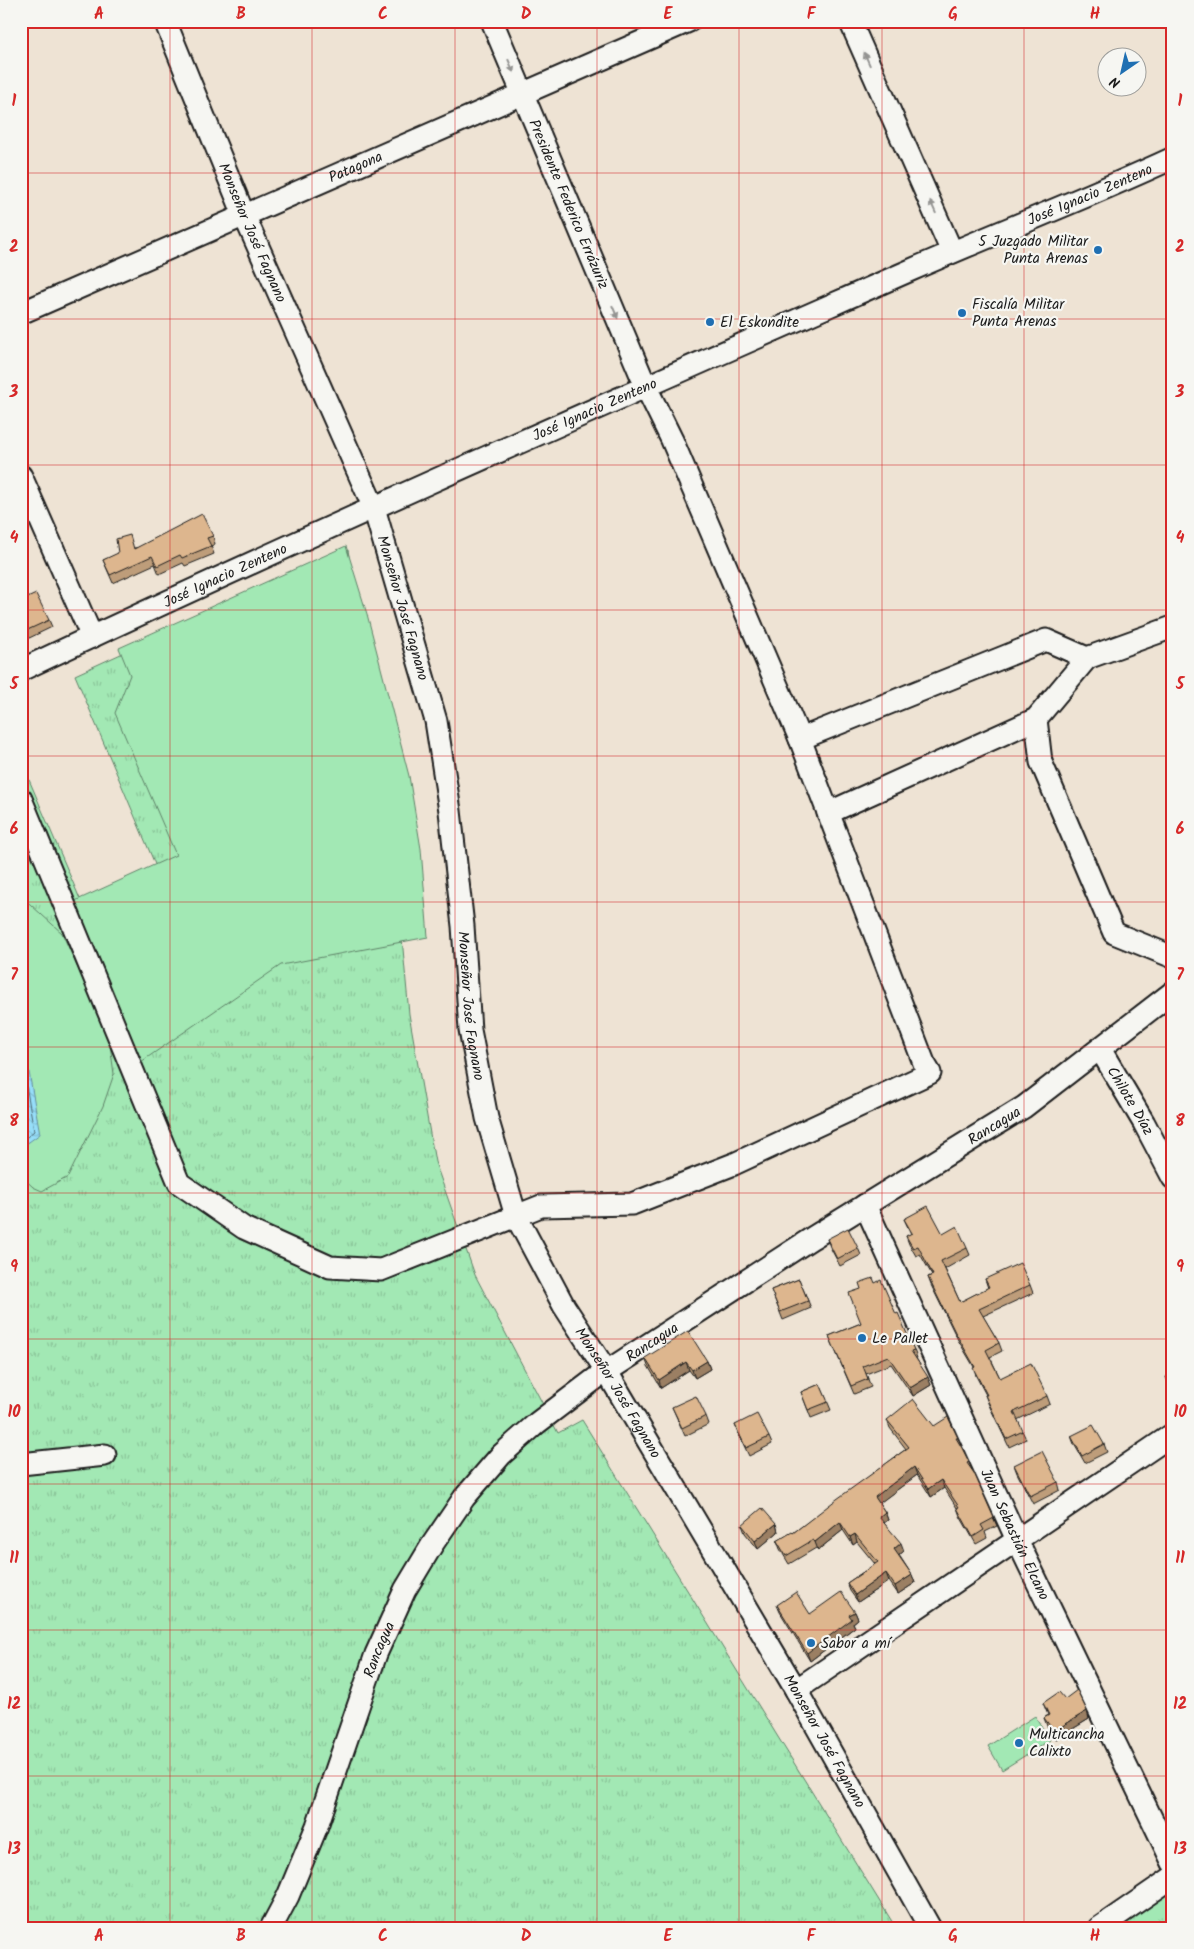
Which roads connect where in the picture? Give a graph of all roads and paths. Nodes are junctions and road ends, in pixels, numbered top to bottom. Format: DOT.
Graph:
graph roads {
  1 [pos="164,21"];
  2 [pos="492,21"];
  3 [pos="689,21"];
  4 [pos="850,21"];
  5 [pos="522,94"];
  6 [pos="1173,158"];
  7 [pos="244,215"];
  8 [pos="952,252"];
  9 [pos="21,312"];
  10 [pos="646,387"];
  11 [pos="21,476"];
  12 [pos="374,508"];
  13 [pos="1173,627"];
  14 [pos="92,637"];
  15 [pos="1087,658"];
  16 [pos="21,670"];
  17 [pos="1036,719"];
  18 [pos="800,739"];
  19 [pos="21,800"];
  20 [pos="828,813"];
  21 [pos="1173,957"];
  22 [pos="1173,992"];
  23 [pos="1100,1049"];
  24 [pos="1173,1178"];
  25 [pos="865,1205"];
  26 [pos="516,1216"];
  27 [pos="607,1372"];
  28 [pos="1173,1434"];
  29 [pos="105,1455"];
  30 [pos="21,1464"];
  31 [pos="1017,1540"];
  32 [pos="796,1690"];
  33 [pos="1173,1863"];
  34 [pos="1173,1877"];
  35 [pos="271,1928"];
  36 [pos="930,1928"];
  37 [pos="1099,1928"];
  1 -- 7 [label="street, Monseñor José Fagnano"];
  2 -- 5 [label="street, Presidente Federico Errázuriz, one-way"];
  3 -- 5 [label="street, Patagona"];
  8 -- 4 [label="street, one-way"];
  5 -- 7 [label="street, Patagona"];
  5 -- 10 [label="street, Presidente Federico Errázuriz, one-way"];
  6 -- 8 [label="street, José Ignacio Zenteno"];
  7 -- 9 [label="street, Patagona"];
  7 -- 12 [label="street, Monseñor José Fagnano"];
  8 -- 10 [label="street, José Ignacio Zenteno"];
  10 -- 12 [label="street, José Ignacio Zenteno"];
  10 -- 18 [label="street, Presidente Federico Errázuriz"];
  11 -- 14 [label="street"];
  12 -- 14 [label="street, José Ignacio Zenteno"];
  12 -- 26 [label="street, Monseñor José Fagnano"];
  13 -- 15 [label="street"];
  14 -- 16 [label="street, José Ignacio Zenteno"];
  15 -- 17 [label="street"];
  15 -- 18 [label="street"];
  17 -- 20 [label="street"];
  17 -- 21 [label="street"];
  18 -- 20 [label="street, Presidente Federico Errázuriz"];
  19 -- 26 [label="street"];
  20 -- 26 [label="street, Presidente Federico Errázuriz"];
  22 -- 23 [label="street, Rancagua"];
  23 -- 24 [label="street, Chilote Díaz"];
  23 -- 25 [label="street, Rancagua"];
  25 -- 27 [label="street, Rancagua"];
  25 -- 31 [label="street, Juan Sebastián Elcano"];
  26 -- 27 [label="street, Monseñor José Fagnano"];
  27 -- 32 [label="street, Monseñor José Fagnano"];
  27 -- 35 [label="street, Rancagua"];
  28 -- 31 [label="street"];
  29 -- 30 [label="street"];
  31 -- 32 [label="street"];
  31 -- 33 [label="street, Juan Sebastián Elcano"];
  32 -- 36 [label="street, Monseñor José Fagnano"];
  34 -- 37 [label="street"];
}
